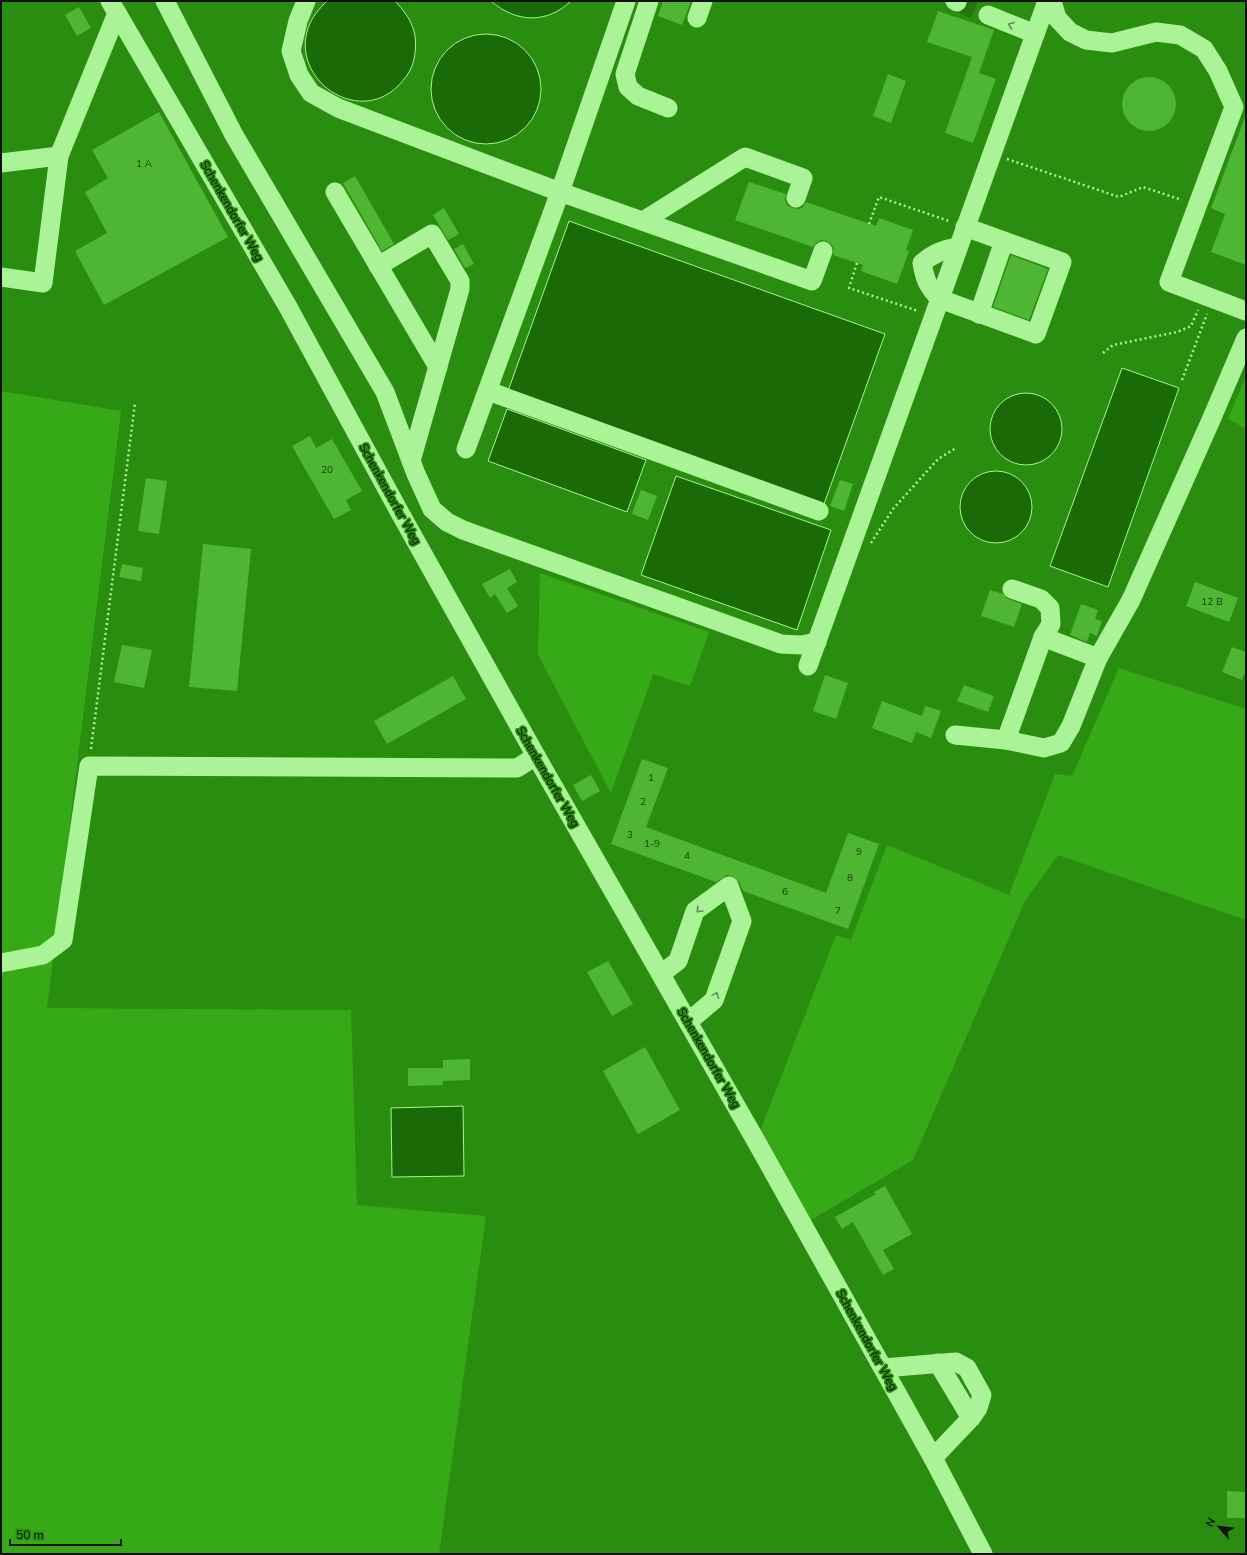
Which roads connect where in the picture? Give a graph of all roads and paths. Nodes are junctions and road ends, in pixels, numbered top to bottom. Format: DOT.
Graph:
graph roads {
  1 [pos="165,1"];
  2 [pos="306,1"];
  3 [pos="626,1"];
  4 [pos="649,1"];
  5 [pos="1046,1"];
  6 [pos="1052,1"];
  7 [pos="113,7"];
  8 [pos="988,15"];
  9 [pos="1035,34"];
  10 [pos="668,108"];
  11 [pos="1240,109"];
  12 [pos="992,154"];
  13 [pos="59,156"];
  14 [pos="1,163"];
  15 [pos="335,192"];
  16 [pos="560,192"];
  17 [pos="796,198"];
  18 [pos="1198,206"];
  19 [pos="643,221"];
  20 [pos="869,224"];
  21 [pos="965,227"];
  22 [pos="1004,241"];
  23 [pos="958,247"];
  24 [pos="823,251"];
  25 [pos="857,263"];
  26 [pos="378,266"];
  27 [pos="1,277"];
  28 [pos="1208,297"];
  29 [pos="937,308"];
  30 [pos="1246,311"];
  31 [pos="979,314"];
  32 [pos="1246,338"];
  33 [pos="1103,353"];
  34 [pos="438,367"];
  35 [pos="1182,380"];
  36 [pos="488,391"];
  37 [pos="135,403"];
  38 [pos="956,448"];
  39 [pos="466,449"];
  40 [pos="411,461"];
  41 [pos="819,511"];
  42 [pos="867,549"];
  43 [pos="1012,588"];
  44 [pos="1043,638"];
  45 [pos="817,642"];
  46 [pos="1098,658"];
  47 [pos="808,666"];
  48 [pos="955,735"];
  49 [pos="1006,740"];
  50 [pos="536,756"];
  51 [pos="89,766"];
  52 [pos="1,963"];
  53 [pos="661,974"];
  54 [pos="688,1022"];
  55 [pos="883,1368"];
  56 [pos="933,1458"];
  57 [pos="983,1554"];
  1 -- 40 [label="street"];
  2 -- 16 [label="street"];
  3 -- 16 [label="street"];
  4 -- 10 [label="street"];
  5 -- 9 [label="street"];
  6 -- 11 [label="street"];
  7 -- 13 [label="street"];
  7 -- 50 [label="street, Schenkendorfer Weg"];
  9 -- 8 [label="street, one-way"];
  9 -- 12 [label="street"];
  11 -- 18 [label="street"];
  12 -- 18 [label="path"];
  12 -- 21 [label="street"];
  13 -- 14 [label="street"];
  13 -- 27 [label="street"];
  15 -- 26 [label="street"];
  16 -- 19 [label="street"];
  16 -- 36 [label="street"];
  17 -- 19 [label="street"];
  18 -- 28 [label="street"];
  19 -- 24 [label="street"];
  20 -- 21 [label="path"];
  21 -- 22 [label="street"];
  21 -- 23 [label="street"];
  22 -- 31 [label="street"];
  22 -- 31 [label="street"];
  23 -- 29 [label="street"];
  23 -- 29 [label="street"];
  25 -- 29 [label="path"];
  26 -- 34 [label="street"];
  26 -- 34 [label="street"];
  28 -- 30 [label="street"];
  28 -- 33 [label="path"];
  28 -- 35 [label="path"];
  29 -- 31 [label="street"];
  29 -- 45 [label="street"];
  32 -- 46 [label="street"];
  34 -- 40 [label="street"];
  36 -- 39 [label="street"];
  36 -- 41 [label="street"];
  37 -- 51 [label="path"];
  38 -- 42 [label="path"];
  40 -- 45 [label="street"];
  43 -- 44 [label="street"];
  44 -- 46 [label="street"];
  44 -- 49 [label="street"];
  45 -- 47 [label="street"];
  46 -- 49 [label="street"];
  48 -- 49 [label="street"];
  50 -- 51 [label="street"];
  50 -- 53 [label="street, Schenkendorfer Weg"];
  51 -- 52 [label="street"];
  53 -- 54 [label="street, Schenkendorfer Weg"];
  54 -- 53 [label="street, one-way"];
  54 -- 55 [label="street, Schenkendorfer Weg"];
  55 -- 56 [label="street, Schenkendorfer Weg"];
  55 -- 56 [label="street"];
  56 -- 57 [label="street, Schenkendorfer Weg"];
}
